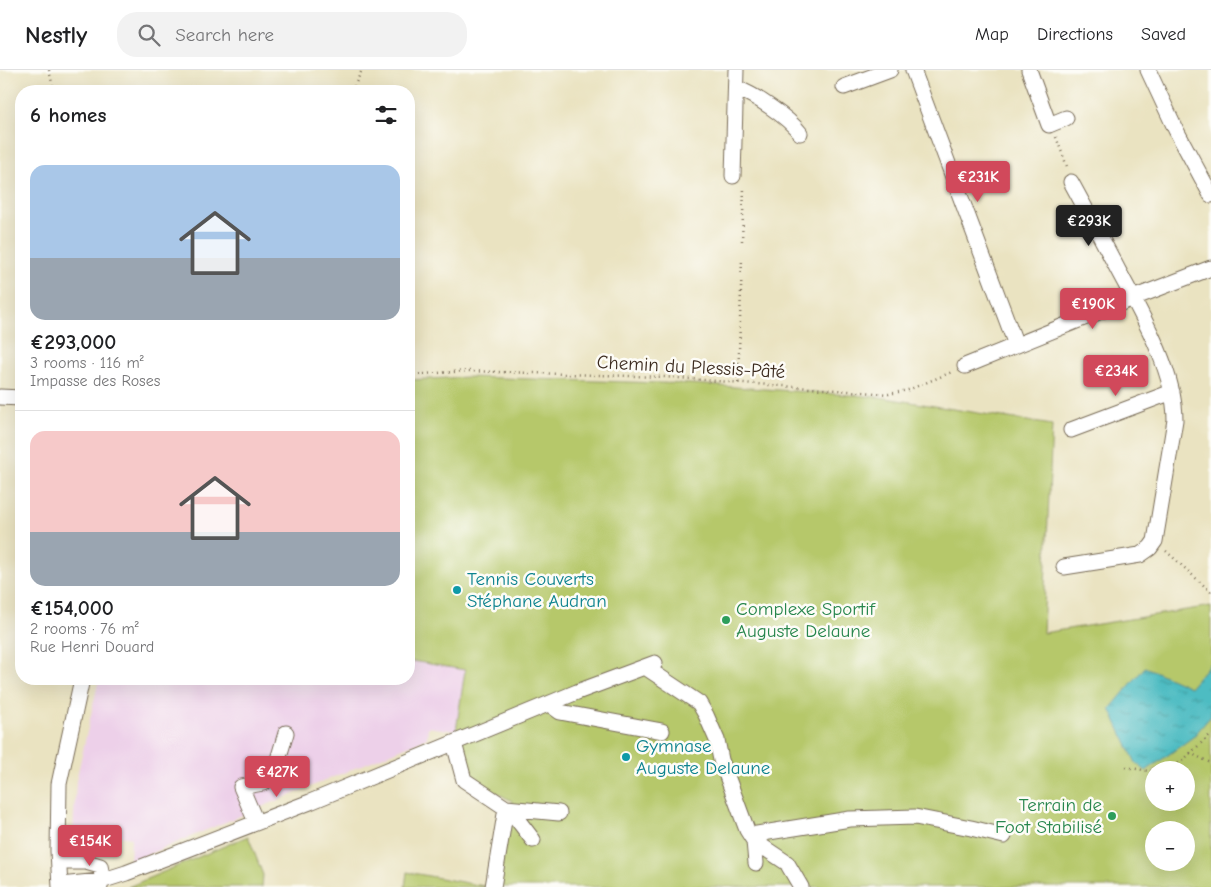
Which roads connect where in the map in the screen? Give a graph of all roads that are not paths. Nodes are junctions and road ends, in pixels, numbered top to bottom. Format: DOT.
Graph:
graph roads {
  1 [pos="736,70"];
  2 [pos="890,70"];
  3 [pos="913,70"];
  4 [pos="1029,70"];
  5 [pos="1148,70"];
  6 [pos="844,87"];
  7 [pos="736,88"];
  8 [pos="1066,118"];
  9 [pos="800,133"];
  10 [pos="733,176"];
  11 [pos="1071,182"];
  12 [pos="1211,195"];
  13 [pos="1211,268"];
  14 [pos="1133,298"];
  15 [pos="1016,345"];
  16 [pos="965,366"];
  17 [pos="1172,392"];
  18 [pos="0,397"];
  19 [pos="15,398"];
  20 [pos="1071,430"];
  21 [pos="1064,567"];
  22 [pos="81,685"];
  23 [pos="549,704"];
  24 [pos="662,731"];
  25 [pos="286,732"];
  26 [pos="454,743"];
  27 [pos="506,808"];
  28 [pos="558,813"];
  29 [pos="256,822"];
  30 [pos="1004,836"];
  31 [pos="752,838"];
  32 [pos="533,840"];
  33 [pos="59,862"];
  34 [pos="756,864"];
  35 [pos="101,884"];
  36 [pos="60,886"];
  37 [pos="493,887"];
  38 [pos="801,887"];
  1 -- 7 [label="street"];
  2 -- 6 [label="street"];
  3 -- 15 [label="street"];
  4 -- 8 [label="street"];
  5 -- 12 [label="street"];
  7 -- 9 [label="street"];
  7 -- 10 [label="street"];
  11 -- 14 [label="street"];
  13 -- 14 [label="street"];
  14 -- 15 [label="street"];
  14 -- 17 [label="street"];
  15 -- 16 [label="street"];
  17 -- 20 [label="street"];
  17 -- 21 [label="street"];
  18 -- 19 [label="street"];
  22 -- 33 [label="street"];
  23 -- 24 [label="street"];
  23 -- 26 [label="street"];
  23 -- 31 [label="street"];
  25 -- 29 [label="street"];
  26 -- 27 [label="street"];
  26 -- 29 [label="street"];
  27 -- 28 [label="street"];
  27 -- 32 [label="street"];
  27 -- 37 [label="street"];
  29 -- 35 [label="street"];
  30 -- 31 [label="street"];
  31 -- 34 [label="street"];
  31 -- 38 [label="street"];
  33 -- 35 [label="street"];
  33 -- 36 [label="street"];
  35 -- 36 [label="street"];
}
